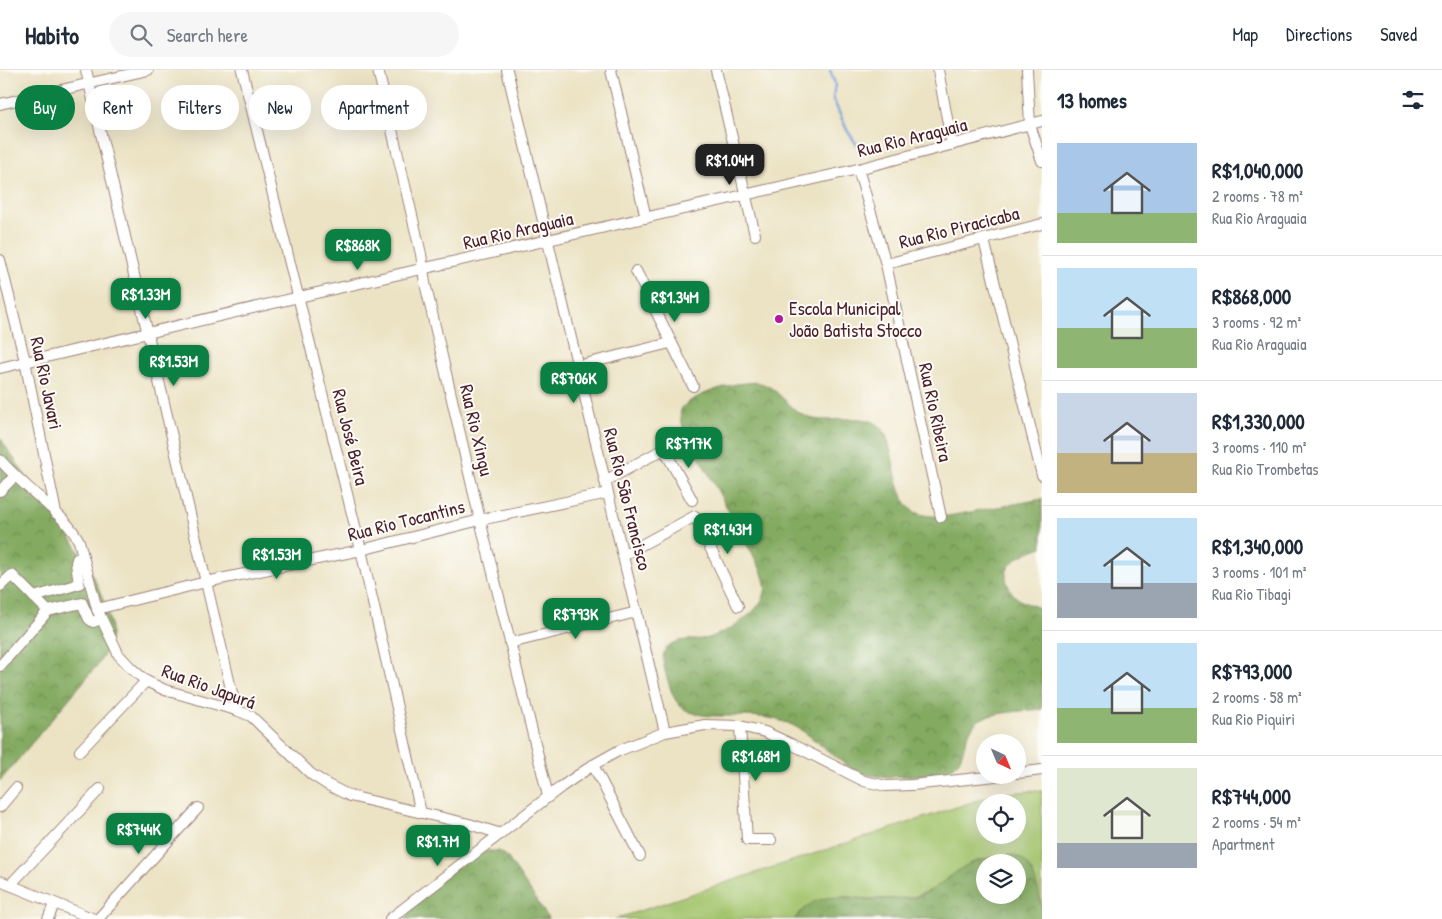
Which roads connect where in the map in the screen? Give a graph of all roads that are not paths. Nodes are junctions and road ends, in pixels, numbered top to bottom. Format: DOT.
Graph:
graph roads {
  1 [pos="86,70"];
  2 [pos="148,70"];
  3 [pos="242,70"];
  4 [pos="378,70"];
  5 [pos="507,70"];
  6 [pos="610,70"];
  7 [pos="716,70"];
  8 [pos="938,70"];
  9 [pos="1027,70"];
  10 [pos="89,84"];
  11 [pos="0,104"];
  12 [pos="1042,120"];
  13 [pos="1030,125"];
  14 [pos="952,145"];
  15 [pos="1042,161"];
  16 [pos="858,169"];
  17 [pos="746,195"];
  18 [pos="646,218"];
  19 [pos="1042,224"];
  20 [pos="755,235"];
  21 [pos="984,240"];
  22 [pos="548,241"];
  23 [pos="0,260"];
  24 [pos="886,264"];
  25 [pos="422,269"];
  26 [pos="636,271"];
  27 [pos="299,297"];
  28 [pos="148,333"];
  29 [pos="670,343"];
  30 [pos="25,361"];
  31 [pos="577,366"];
  32 [pos="0,368"];
  33 [pos="693,386"];
  34 [pos="0,460"];
  35 [pos="1042,475"];
  36 [pos="15,476"];
  37 [pos="605,481"];
  38 [pos="0,491"];
  39 [pos="608,493"];
  40 [pos="692,500"];
  41 [pos="56,513"];
  42 [pos="941,516"];
  43 [pos="480,520"];
  44 [pos="361,550"];
  45 [pos="623,555"];
  46 [pos="82,557"];
  47 [pos="206,582"];
  48 [pos="79,584"];
  49 [pos="0,586"];
  50 [pos="34,597"];
  51 [pos="82,603"];
  52 [pos="738,606"];
  53 [pos="48,611"];
  54 [pos="637,612"];
  55 [pos="99,614"];
  56 [pos="510,643"];
  57 [pos="0,666"];
  58 [pos="146,681"];
  59 [pos="236,710"];
  60 [pos="740,726"];
  61 [pos="665,732"];
  62 [pos="80,751"];
  63 [pos="593,765"];
  64 [pos="1042,770"];
  65 [pos="1026,773"];
  66 [pos="976,778"];
  67 [pos="16,788"];
  68 [pos="100,789"];
  69 [pos="548,796"];
  70 [pos="0,806"];
  71 [pos="198,808"];
  72 [pos="421,813"];
  73 [pos="501,834"];
  74 [pos="771,840"];
  75 [pos="640,856"];
  76 [pos="0,881"];
  77 [pos="10,885"];
  78 [pos="54,904"];
  79 [pos="48,919"];
  80 [pos="94,919"];
  81 [pos="98,919"];
  82 [pos="390,919"];
  1 -- 10 [label="street"];
  2 -- 10 [label="street"];
  3 -- 27 [label="street, Rua José Beira"];
  4 -- 25 [label="street, Rua Rio Xingu"];
  5 -- 22 [label="street, Rua Rio São Francisco"];
  6 -- 18 [label="street"];
  7 -- 17 [label="street"];
  8 -- 14 [label="street"];
  9 -- 13 [label="street"];
  10 -- 11 [label="street"];
  10 -- 28 [label="street"];
  12 -- 13 [label="street, Rua Rio Araguaia"];
  13 -- 14 [label="street, Rua Rio Araguaia"];
  13 -- 15 [label="street"];
  14 -- 16 [label="street, Rua Rio Araguaia"];
  16 -- 17 [label="street, Rua Rio Araguaia"];
  16 -- 24 [label="street, Rua Rio Ribeira"];
  17 -- 18 [label="street, Rua Rio Araguaia"];
  17 -- 20 [label="street"];
  18 -- 22 [label="street, Rua Rio Araguaia"];
  19 -- 21 [label="street, Rua Rio Piracicaba"];
  21 -- 24 [label="street, Rua Rio Piracicaba"];
  21 -- 35 [label="street"];
  22 -- 25 [label="street, Rua Rio Araguaia"];
  22 -- 31 [label="street, Rua Rio São Francisco"];
  23 -- 30 [label="street, Rua Rio Javari"];
  24 -- 42 [label="street, Rua Rio Ribeira"];
  25 -- 27 [label="street, Rua Rio Araguaia"];
  25 -- 43 [label="street, Rua Rio Xingu"];
  26 -- 29 [label="street"];
  27 -- 28 [label="street, Rua Rio Araguaia"];
  27 -- 44 [label="street, Rua José Beira"];
  28 -- 30 [label="street, Rua Rio Araguaia"];
  28 -- 47 [label="street"];
  29 -- 31 [label="street"];
  29 -- 33 [label="street"];
  30 -- 32 [label="street, Rua Rio Araguaia"];
  30 -- 41 [label="street, Rua Rio Javari"];
  31 -- 37 [label="street, Rua Rio São Francisco"];
  34 -- 36 [label="street, Rua Rio Japurá"];
  36 -- 38 [label="street"];
  36 -- 41 [label="street, Rua Rio Japurá"];
  37 -- 39 [label="street, Rua Rio São Francisco"];
  37 -- 40 [label="street"];
  39 -- 43 [label="street, Rua Rio Tocantins"];
  39 -- 45 [label="street, Rua Rio São Francisco"];
  41 -- 46 [label="street, Rua Rio Japurá"];
  43 -- 44 [label="street, Rua Rio Tocantins"];
  43 -- 56 [label="street, Rua Rio Xingu"];
  44 -- 47 [label="street, Rua Rio Tocantins"];
  44 -- 72 [label="street, Rua José Beira"];
  45 -- 52 [label="street"];
  45 -- 54 [label="street, Rua Rio São Francisco"];
  46 -- 48 [label="street"];
  46 -- 55 [label="street, Rua Rio Japurá"];
  47 -- 55 [label="street, Rua Rio Tocantins"];
  47 -- 59 [label="street"];
  48 -- 50 [label="street"];
  48 -- 51 [label="street"];
  49 -- 50 [label="street"];
  50 -- 53 [label="street"];
  51 -- 53 [label="street"];
  51 -- 55 [label="street"];
  53 -- 57 [label="street"];
  54 -- 56 [label="street"];
  54 -- 61 [label="street, Rua Rio São Francisco"];
  55 -- 58 [label="street, Rua Rio Japurá"];
  56 -- 69 [label="street, Rua Rio Xingu"];
  58 -- 59 [label="street, Rua Rio Japurá"];
  58 -- 62 [label="street"];
  59 -- 72 [label="street, Rua Rio Japurá"];
  60 -- 61 [label="street"];
  60 -- 66 [label="street"];
  60 -- 74 [label="street"];
  61 -- 63 [label="street"];
  63 -- 69 [label="street"];
  63 -- 75 [label="street"];
  64 -- 65 [label="street"];
  67 -- 70 [label="street"];
  68 -- 77 [label="street"];
  69 -- 73 [label="street"];
  71 -- 81 [label="street"];
  72 -- 73 [label="street, Rua Rio Japurá"];
  73 -- 82 [label="street"];
  76 -- 77 [label="street"];
  77 -- 78 [label="street"];
  78 -- 79 [label="street"];
  78 -- 80 [label="street"];
}
